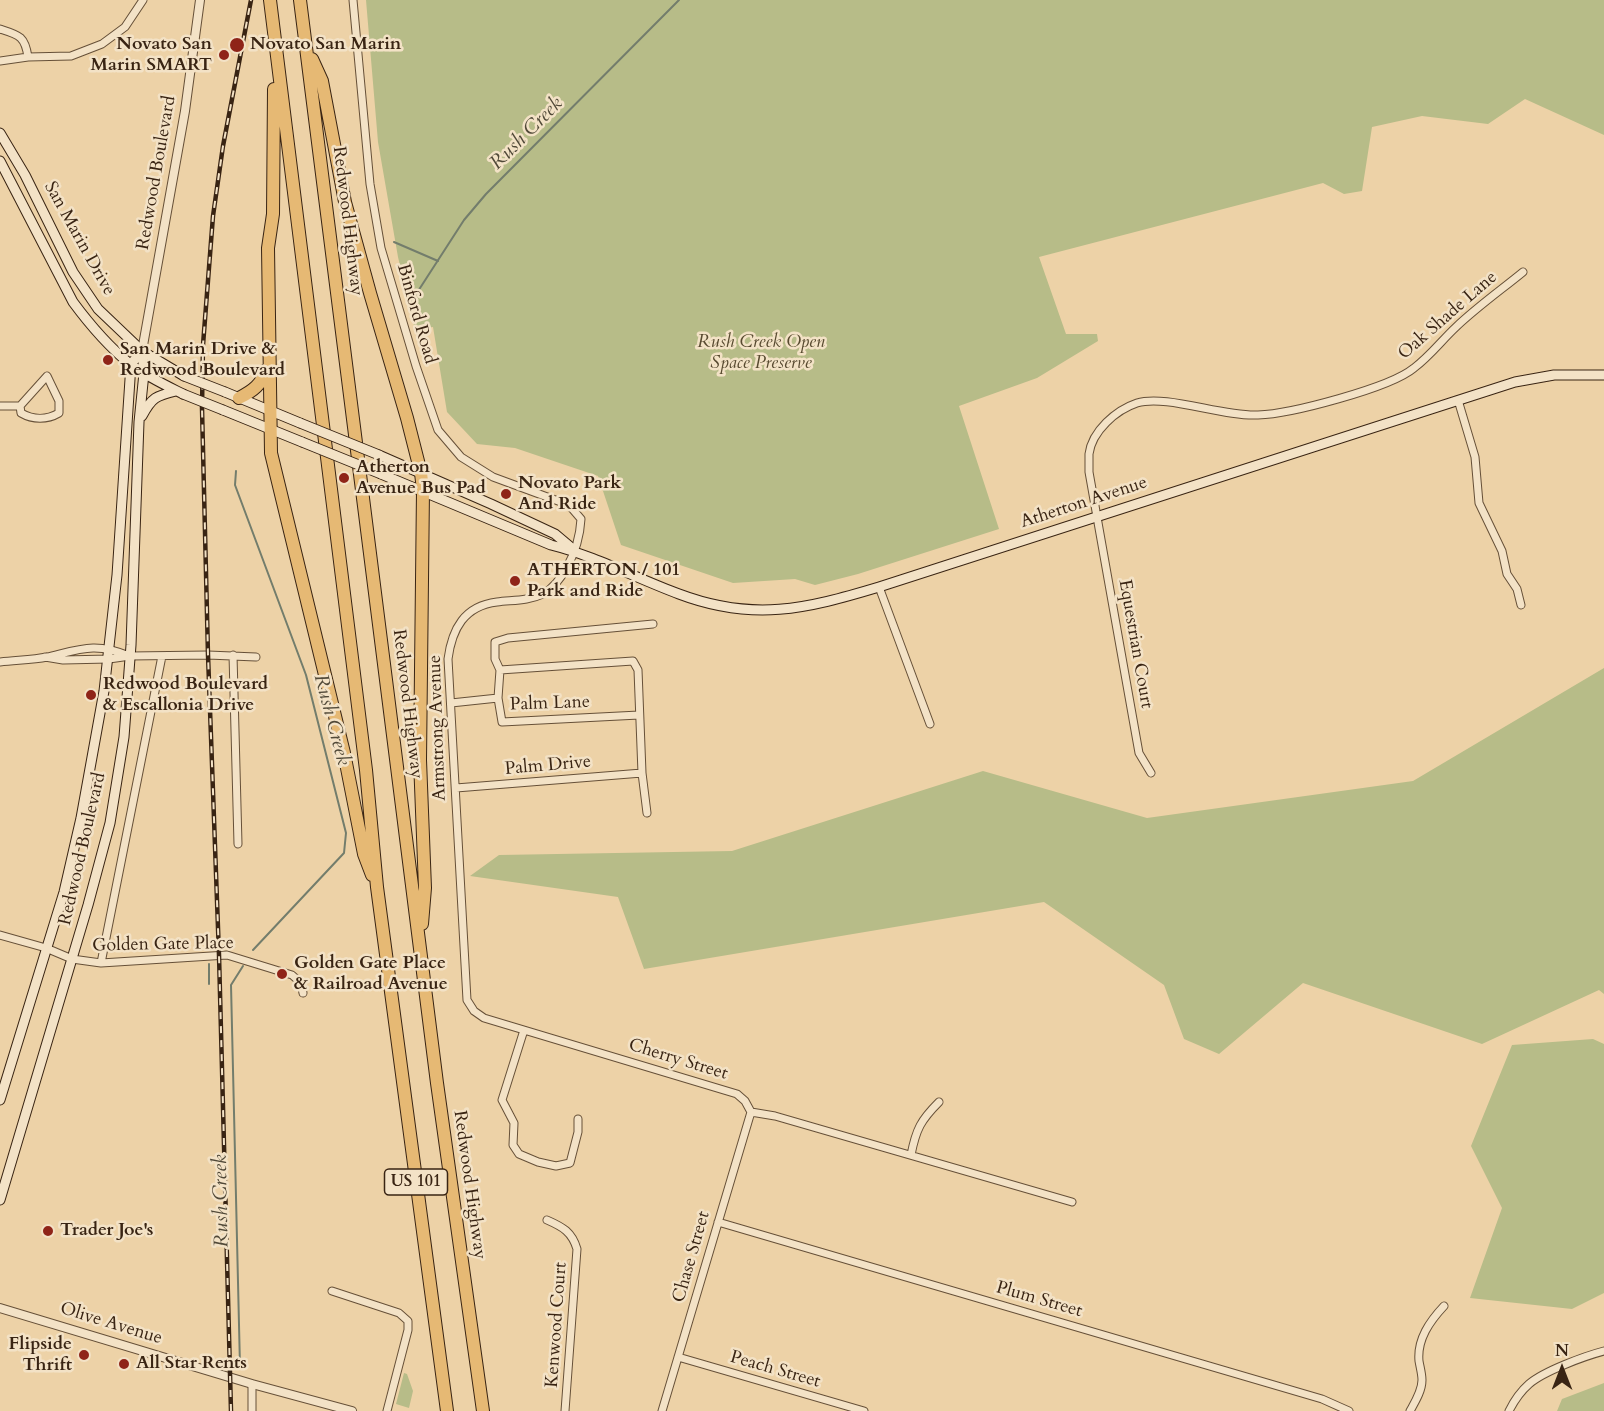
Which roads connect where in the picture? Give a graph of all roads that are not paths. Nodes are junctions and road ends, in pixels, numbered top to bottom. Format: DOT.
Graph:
graph roads {
  1 [pos="143,0"];
  2 [pos="200,0"];
  3 [pos="300,0"];
  4 [pos="353,0"];
  5 [pos="270,4"];
  6 [pos="0,29"];
  7 [pos="274,40"];
  8 [pos="307,48"];
  9 [pos="28,57"];
  10 [pos="0,61"];
  11 [pos="0,133"];
  12 [pos="0,161"];
  13 [pos="1523,272"];
  14 [pos="142,351"];
  15 [pos="269,363"];
  16 [pos="131,364"];
  17 [pos="144,373"];
  18 [pos="1604,375"];
  19 [pos="180,392"];
  20 [pos="239,398"];
  21 [pos="1458,400"];
  22 [pos="0,406"];
  23 [pos="20,406"];
  24 [pos="270,410"];
  25 [pos="140,422"];
  26 [pos="269,428"];
  27 [pos="421,473"];
  28 [pos="423,490"];
  29 [pos="1098,516"];
  30 [pos="576,552"];
  31 [pos="879,587"];
  32 [pos="1521,605"];
  33 [pos="653,624"];
  34 [pos="110,648"];
  35 [pos="130,656"];
  36 [pos="162,656"];
  37 [pos="233,656"];
  38 [pos="45,657"];
  39 [pos="256,657"];
  40 [pos="109,659"];
  41 [pos="0,662"];
  42 [pos="500,670"];
  43 [pos="498,698"];
  44 [pos="451,703"];
  45 [pos="639,715"];
  46 [pos="930,723"];
  47 [pos="642,773"];
  48 [pos="1151,773"];
  49 [pos="456,788"];
  50 [pos="646,813"];
  51 [pos="238,844"];
  52 [pos="459,872"];
  53 [pos="377,887"];
  54 [pos="0,935"];
  55 [pos="46,948"];
  56 [pos="420,949"];
  57 [pos="72,959"];
  58 [pos="101,963"];
  59 [pos="303,993"];
  60 [pos="524,1030"];
  61 [pos="0,1100"];
  62 [pos="939,1102"];
  63 [pos="751,1112"];
  64 [pos="578,1119"];
  65 [pos="911,1155"];
  66 [pos="0,1200"];
  67 [pos="1072,1202"];
  68 [pos="547,1220"];
  69 [pos="718,1221"];
  70 [pos="332,1291"];
  71 [pos="1444,1306"];
  72 [pos="0,1308"];
  73 [pos="1604,1351"];
  74 [pos="678,1357"];
  75 [pos="252,1384"];
  76 [pos="252,1411"];
  77 [pos="352,1411"];
  78 [pos="387,1411"];
  79 [pos="447,1411"];
  80 [pos="483,1411"];
  81 [pos="565,1411"];
  82 [pos="662,1411"];
  83 [pos="864,1411"];
  84 [pos="1349,1411"];
  85 [pos="1410,1411"];
  86 [pos="1509,1411"];
  1 -- 9 [label="street"];
  2 -- 14 [label="street, Redwood Boulevard"];
  3 -- 8 [label="highway, Redwood Highway / US 101"];
  4 -- 30 [label="street, Binford Road"];
  5 -- 7 [label="highway, US 101"];
  6 -- 9 [label="street"];
  7 -- 15 [label="highway"];
  7 -- 53 [label="highway, US 101"];
  8 -- 27 [label="highway"];
  8 -- 56 [label="highway, Redwood Highway / US 101"];
  9 -- 10 [label="street"];
  11 -- 14 [label="main road, San Marin Drive"];
  12 -- 16 [label="main road, San Marin Drive"];
  13 -- 29 [label="street, Oak Shade Lane"];
  14 -- 16 [label="main road"];
  14 -- 17 [label="main road, Redwood Boulevard"];
  14 -- 20 [label="main road, Atherton Avenue, bridge"];
  15 -- 20 [label="highway"];
  15 -- 24 [label="highway"];
  16 -- 17 [label="main road, Atherton Avenue"];
  16 -- 34 [label="main road, Redwood Boulevard"];
  17 -- 19 [label="main road, Atherton Avenue"];
  17 -- 25 [label="main road, Redwood Boulevard"];
  18 -- 21 [label="main road, Atherton Avenue"];
  19 -- 25 [label="main road"];
  19 -- 26 [label="main road, Atherton Avenue, bridge"];
  20 -- 24 [label="main road, Atherton Avenue"];
  21 -- 29 [label="main road, Atherton Avenue"];
  21 -- 32 [label="street"];
  22 -- 23 [label="street"];
  23 -- 23 [label="street"];
  24 -- 26 [label="highway"];
  24 -- 27 [label="main road, Atherton Avenue, bridge"];
  25 -- 35 [label="main road, Redwood Boulevard"];
  26 -- 28 [label="main road, Atherton Avenue, bridge"];
  26 -- 53 [label="highway"];
  27 -- 28 [label="highway"];
  27 -- 30 [label="main road, Atherton Avenue"];
  28 -- 30 [label="main road, Atherton Avenue"];
  28 -- 56 [label="highway"];
  29 -- 31 [label="main road, Atherton Avenue"];
  29 -- 48 [label="street, Equestrian Court"];
  30 -- 31 [label="main road, Atherton Avenue"];
  30 -- 44 [label="street, Armstrong Avenue"];
  31 -- 46 [label="street"];
  33 -- 42 [label="street"];
  34 -- 35 [label="street"];
  34 -- 38 [label="street"];
  34 -- 40 [label="main road, Redwood Boulevard"];
  35 -- 36 [label="street"];
  35 -- 40 [label="street"];
  35 -- 57 [label="main road, Redwood Boulevard"];
  36 -- 37 [label="street"];
  36 -- 58 [label="street"];
  37 -- 39 [label="street"];
  37 -- 51 [label="street"];
  38 -- 40 [label="street"];
  38 -- 41 [label="street"];
  40 -- 55 [label="main road, Redwood Boulevard"];
  42 -- 43 [label="street, Palm Lane"];
  42 -- 45 [label="street, Palm Lane"];
  43 -- 44 [label="street"];
  43 -- 45 [label="street, Palm Lane"];
  44 -- 49 [label="street, Armstrong Avenue"];
  45 -- 47 [label="street"];
  47 -- 49 [label="street, Palm Drive"];
  47 -- 50 [label="street"];
  49 -- 52 [label="street, Armstrong Avenue"];
  52 -- 60 [label="street, Cherry Street"];
  53 -- 79 [label="highway, US 101"];
  54 -- 55 [label="street, Golden Gate Place"];
  55 -- 57 [label="street, Golden Gate Place"];
  55 -- 61 [label="main road, Redwood Boulevard"];
  56 -- 80 [label="highway, Redwood Highway / US 101"];
  57 -- 58 [label="street, Golden Gate Place"];
  57 -- 66 [label="main road, Redwood Boulevard"];
  58 -- 59 [label="street, Golden Gate Place"];
  60 -- 63 [label="street, Cherry Street"];
  60 -- 64 [label="street"];
  62 -- 65 [label="street"];
  63 -- 65 [label="street"];
  63 -- 69 [label="street, Chase Street"];
  65 -- 67 [label="street"];
  68 -- 81 [label="street, Kenwood Court"];
  69 -- 74 [label="street, Chase Street"];
  69 -- 84 [label="street, Plum Street"];
  70 -- 78 [label="street"];
  71 -- 85 [label="street"];
  72 -- 75 [label="street, Olive Avenue"];
  73 -- 86 [label="street"];
  74 -- 82 [label="street, Chase Street"];
  74 -- 83 [label="street, Peach Street"];
  75 -- 76 [label="street"];
  75 -- 77 [label="street, Olive Avenue"];
}
